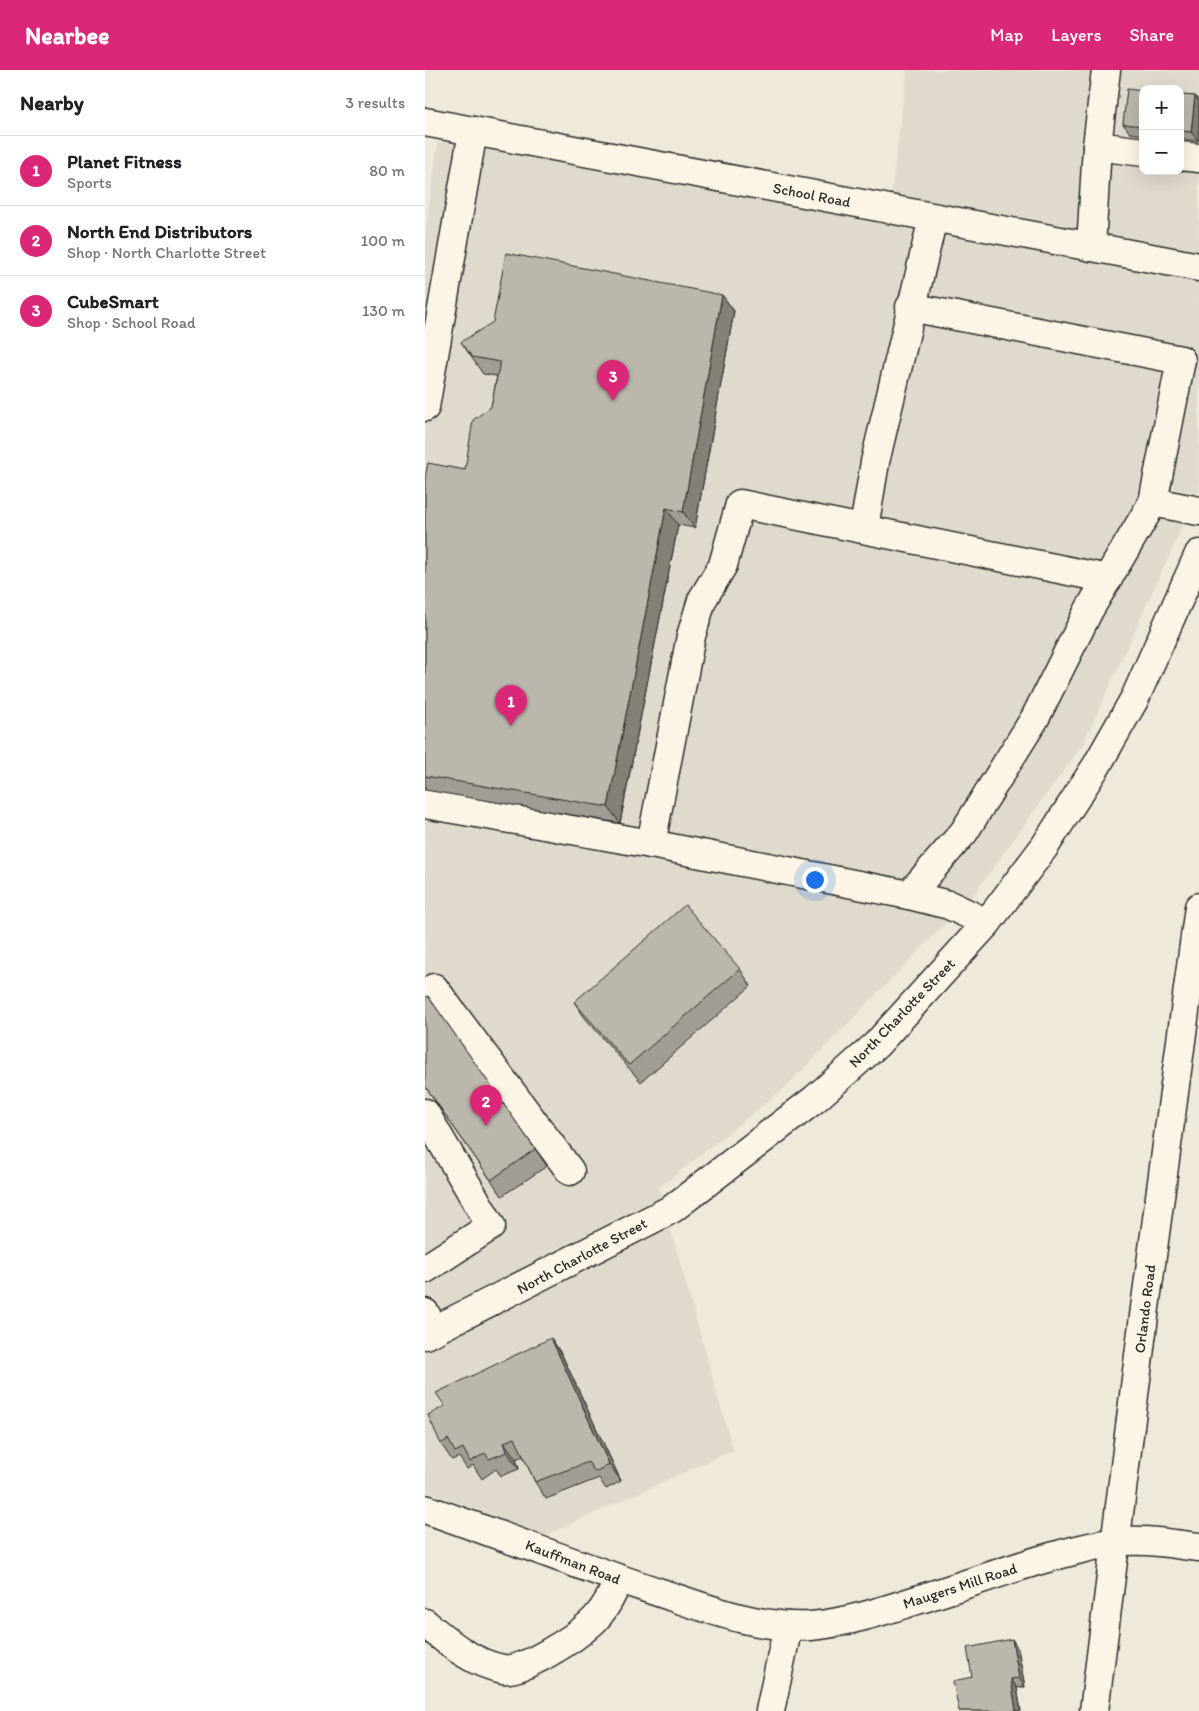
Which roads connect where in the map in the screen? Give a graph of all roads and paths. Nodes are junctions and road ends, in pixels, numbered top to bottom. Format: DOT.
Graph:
graph roads {
  1 [pos="1106,70"];
  2 [pos="425,122"];
  3 [pos="473,132"];
  4 [pos="1097,146"];
  5 [pos="1139,151"];
  6 [pos="1184,156"];
  7 [pos="1199,158"];
  8 [pos="933,218"];
  9 [pos="1091,247"];
  10 [pos="1199,267"];
  11 [pos="910,307"];
  12 [pos="425,407"];
  13 [pos="1153,502"];
  14 [pos="1199,511"];
  15 [pos="864,528"];
  16 [pos="1199,554"];
  17 [pos="1107,579"];
  18 [pos="425,804"];
  19 [pos="651,844"];
  20 [pos="909,895"];
  21 [pos="1199,907"];
  22 [pos="987,923"];
  23 [pos="425,995"];
  24 [pos="425,1113"];
  25 [pos="570,1171"];
  26 [pos="425,1269"];
  27 [pos="428,1326"];
  28 [pos="425,1510"];
  29 [pos="1116,1542"];
  30 [pos="1199,1547"];
  31 [pos="619,1579"];
  32 [pos="721,1613"];
  33 [pos="425,1623"];
  34 [pos="788,1626"];
  35 [pos="770,1711"];
  36 [pos="1094,1711"];
  1 -- 4 [label="street"];
  2 -- 3 [label="street, School Road"];
  3 -- 8 [label="street, School Road"];
  3 -- 12 [label="street"];
  4 -- 5 [label="street"];
  4 -- 9 [label="street"];
  6 -- 7 [label="street"];
  8 -- 9 [label="street, School Road"];
  8 -- 11 [label="street"];
  9 -- 10 [label="street, School Road"];
  11 -- 13 [label="street"];
  11 -- 15 [label="street"];
  13 -- 14 [label="street"];
  13 -- 17 [label="street"];
  15 -- 17 [label="street"];
  15 -- 19 [label="street"];
  16 -- 22 [label="street, North Charlotte Street"];
  17 -- 20 [label="street"];
  18 -- 19 [label="street"];
  19 -- 20 [label="street"];
  20 -- 22 [label="street"];
  21 -- 29 [label="street, Orlando Road"];
  22 -- 27 [label="street, North Charlotte Street"];
  23 -- 25 [label="street"];
  24 -- 26 [label="street"];
  28 -- 31 [label="street, Kauffman Road"];
  29 -- 30 [label="street, Maugers Mill Road"];
  29 -- 34 [label="street, Maugers Mill Road"];
  29 -- 36 [label="street, Orlando Road"];
  31 -- 32 [label="street, Kauffman Road"];
  31 -- 33 [label="street"];
  32 -- 34 [label="street, Maugers Mill Road"];
  34 -- 35 [label="street"];
}
